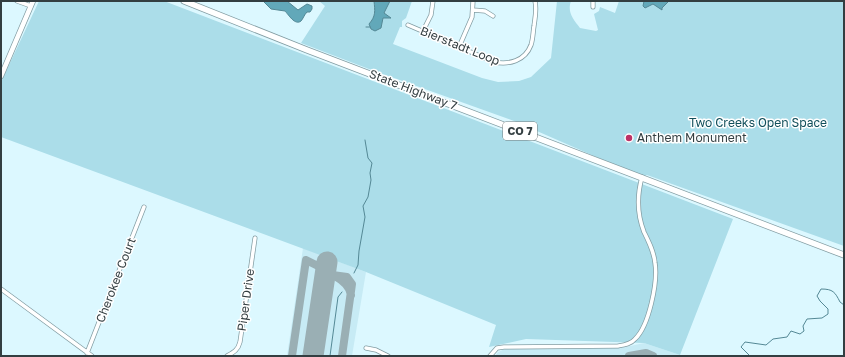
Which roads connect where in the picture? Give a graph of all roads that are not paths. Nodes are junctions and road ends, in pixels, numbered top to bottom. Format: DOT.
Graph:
graph roads {
  1 [pos="17,1"];
  2 [pos="33,1"];
  3 [pos="184,1"];
  4 [pos="433,1"];
  5 [pos="473,1"];
  6 [pos="535,1"];
  7 [pos="593,1"];
  8 [pos="31,6"];
  9 [pos="592,7"];
  10 [pos="473,10"];
  11 [pos="493,16"];
  12 [pos="408,25"];
  13 [pos="423,31"];
  14 [pos="460,47"];
  15 [pos="1,76"];
  16 [pos="642,177"];
  17 [pos="144,207"];
  18 [pos="255,238"];
  19 [pos="844,255"];
  20 [pos="1,289"];
  21 [pos="366,348"];
  22 [pos="87,353"];
  23 [pos="92,356"];
  24 [pos="227,356"];
  25 [pos="388,356"];
  26 [pos="490,356"];
  1 -- 8 [label="street"];
  2 -- 8 [label="street"];
  3 -- 16 [label="main road, State Highway 7 / CO 7"];
  4 -- 13 [label="street"];
  5 -- 10 [label="street"];
  6 -- 14 [label="street, Bierstadt Loop"];
  7 -- 9 [label="street"];
  8 -- 15 [label="street"];
  10 -- 11 [label="street"];
  10 -- 14 [label="street"];
  12 -- 13 [label="street, Bierstadt Loop"];
  13 -- 14 [label="street, Bierstadt Loop"];
  16 -- 19 [label="main road, CO 7"];
  16 -- 26 [label="street"];
  17 -- 22 [label="street, Cherokee Court"];
  18 -- 24 [label="street, Piper Drive"];
  20 -- 22 [label="street"];
  21 -- 25 [label="street"];
  22 -- 23 [label="street"];
}
